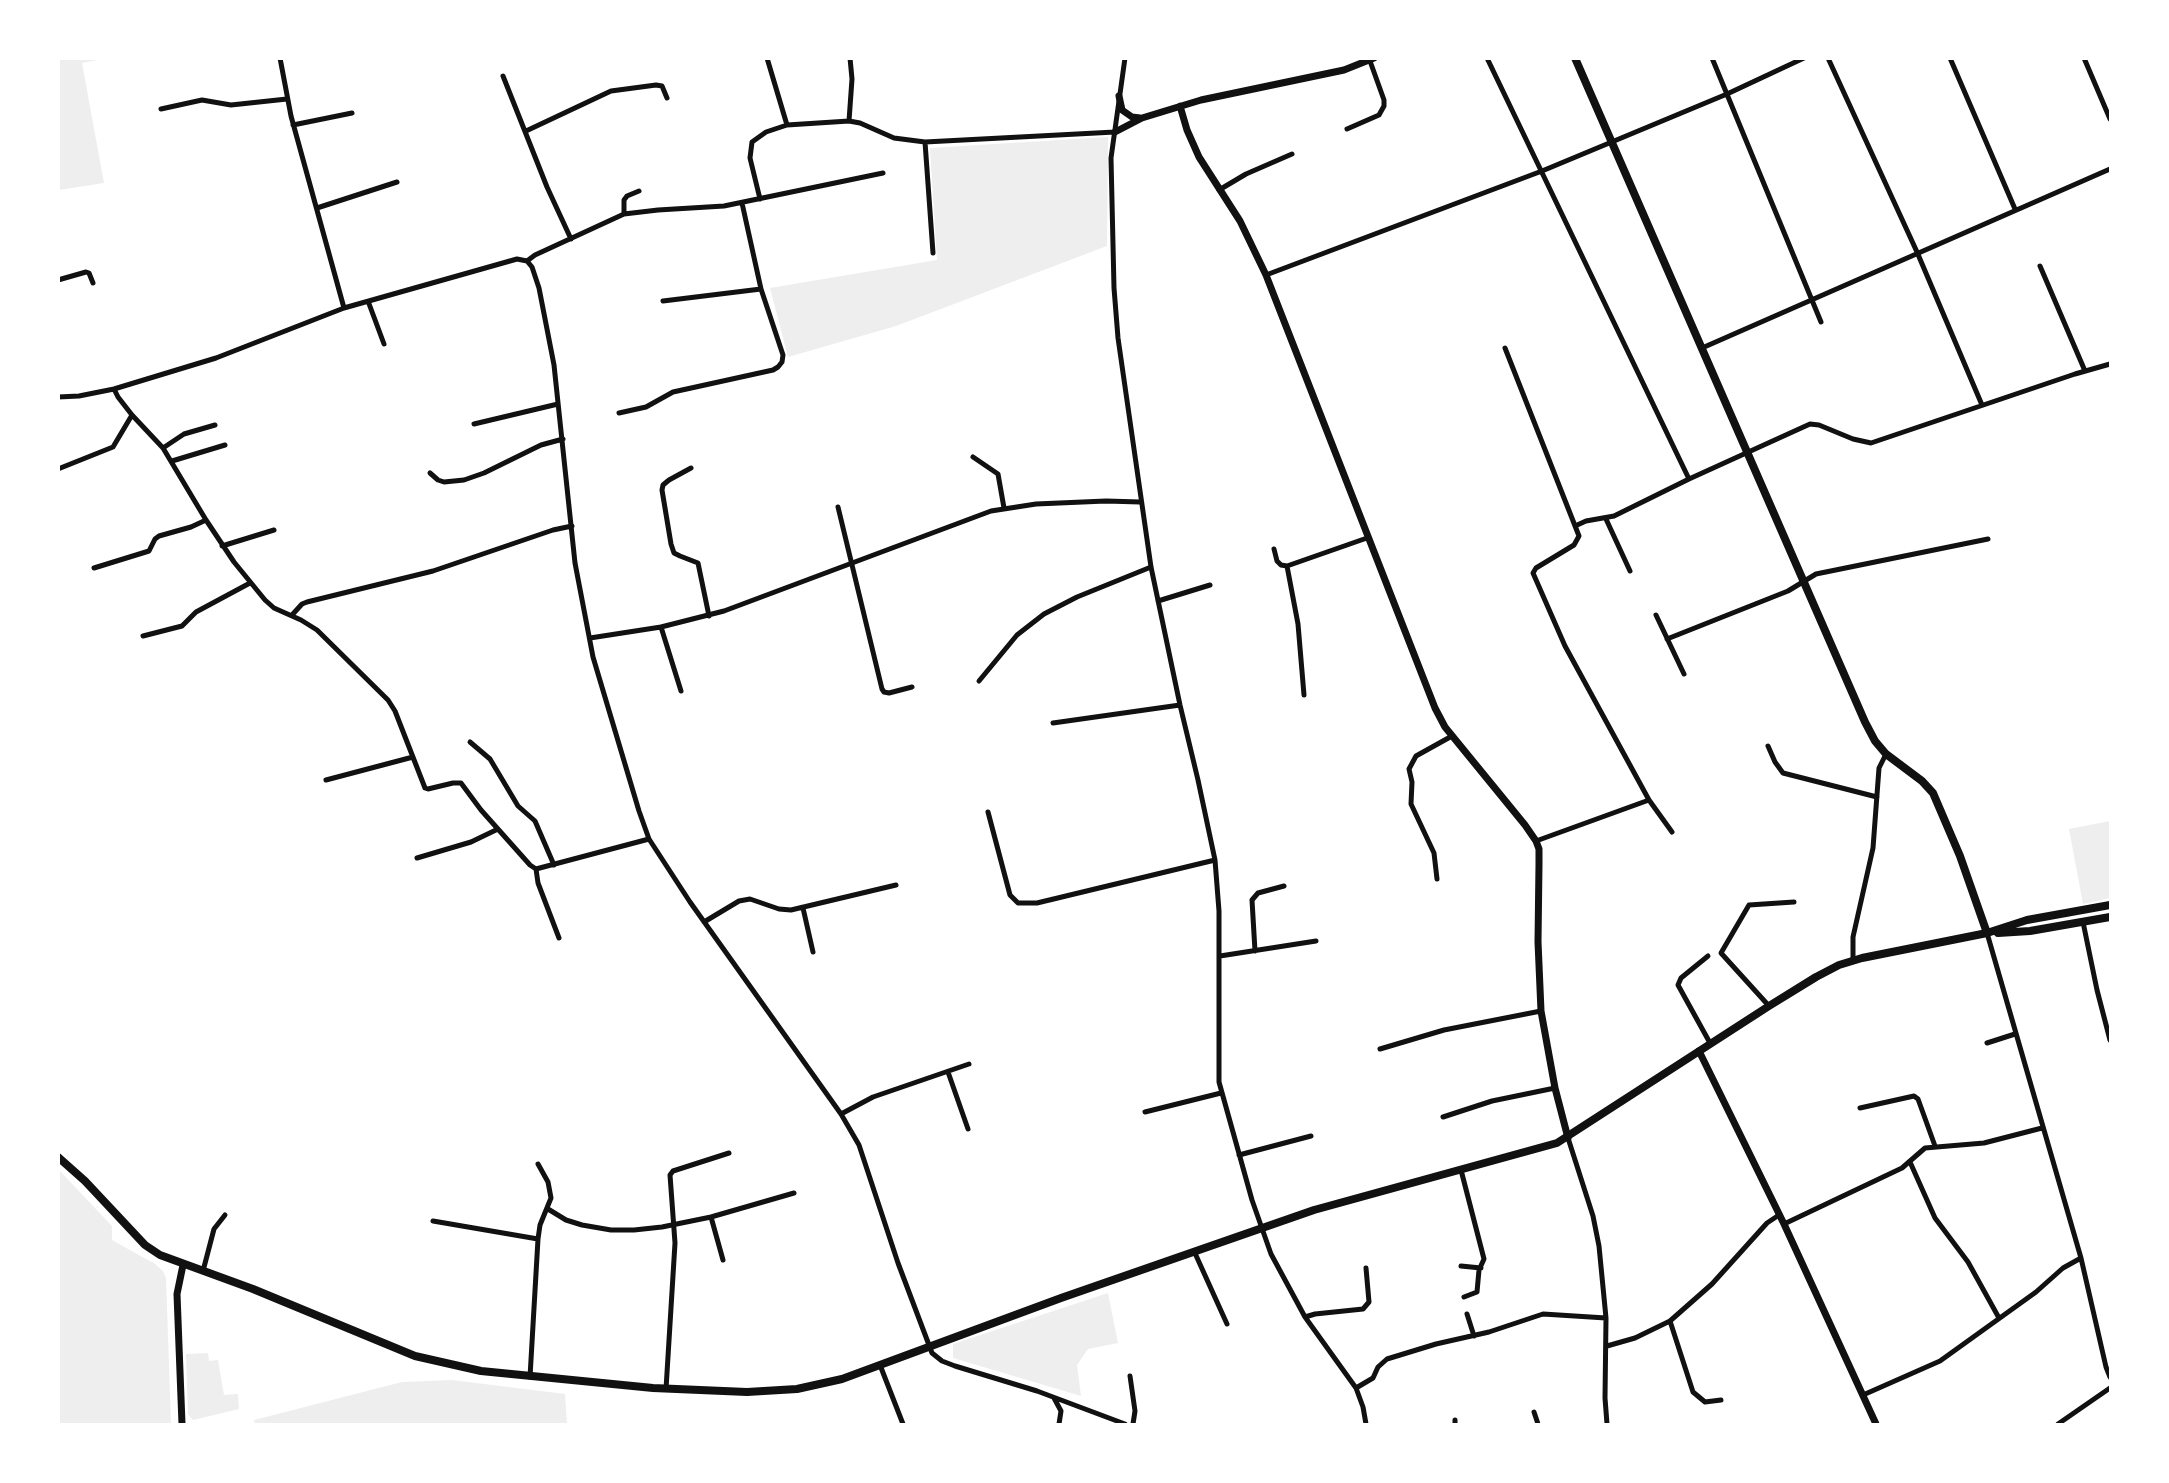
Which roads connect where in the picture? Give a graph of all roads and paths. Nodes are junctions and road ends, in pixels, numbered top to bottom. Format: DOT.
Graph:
graph roads {
  1 [pos="280,58"];
  2 [pos="767,58"];
  3 [pos="850,58"];
  4 [pos="1125,58"];
  5 [pos="1487,58"];
  6 [pos="1575,58"];
  7 [pos="1712,58"];
  8 [pos="1804,58"];
  9 [pos="1827,58"];
  10 [pos="1950,58"];
  11 [pos="2084,58"];
  12 [pos="1372,60"];
  13 [pos="503,76"];
  14 [pos="1727,93"];
  15 [pos="1119,96"];
  16 [pos="667,98"];
  17 [pos="287,99"];
  18 [pos="1180,106"];
  19 [pos="161,109"];
  20 [pos="352,113"];
  21 [pos="1142,117"];
  22 [pos="2110,119"];
  23 [pos="849,121"];
  24 [pos="293,125"];
  25 [pos="787,125"];
  26 [pos="1347,129"];
  27 [pos="526,131"];
  28 [pos="1114,132"];
  29 [pos="1612,141"];
  30 [pos="925,142"];
  31 [pos="1292,154"];
  32 [pos="2110,169"];
  33 [pos="1542,171"];
  34 [pos="883,173"];
  35 [pos="397,182"];
  36 [pos="1220,190"];
  37 [pos="639,191"];
  38 [pos="760,199"];
  39 [pos="742,203"];
  40 [pos="317,208"];
  41 [pos="2015,209"];
  42 [pos="624,214"];
  43 [pos="572,239"];
  44 [pos="1917,252"];
  45 [pos="933,253"];
  46 [pos="527,261"];
  47 [pos="2040,266"];
  48 [pos="1266,275"];
  49 [pos="58,280"];
  50 [pos="93,283"];
  51 [pos="761,289"];
  52 [pos="1811,300"];
  53 [pos="368,301"];
  54 [pos="663,301"];
  55 [pos="344,308"];
  56 [pos="1821,322"];
  57 [pos="384,344"];
  58 [pos="1505,348"];
  59 [pos="1702,348"];
  60 [pos="2110,364"];
  61 [pos="2085,371"];
  62 [pos="114,389"];
  63 [pos="59,396"];
  64 [pos="558,404"];
  65 [pos="1982,405"];
  66 [pos="619,412"];
  67 [pos="132,415"];
  68 [pos="474,424"];
  69 [pos="215,425"];
  70 [pos="563,439"];
  71 [pos="225,445"];
  72 [pos="163,448"];
  73 [pos="1746,452"];
  74 [pos="973,457"];
  75 [pos="172,461"];
  76 [pos="691,468"];
  77 [pos="58,469"];
  78 [pos="430,473"];
  79 [pos="1689,479"];
  80 [pos="1140,502"];
  81 [pos="838,507"];
  82 [pos="1004,508"];
  83 [pos="1606,519"];
  84 [pos="206,520"];
  85 [pos="572,526"];
  86 [pos="1575,526"];
  87 [pos="274,530"];
  88 [pos="1367,538"];
  89 [pos="1988,539"];
  90 [pos="222,546"];
  91 [pos="1274,549"];
  92 [pos="851,563"];
  93 [pos="1287,566"];
  94 [pos="1151,567"];
  95 [pos="94,568"];
  96 [pos="1630,571"];
  97 [pos="1803,581"];
  98 [pos="250,584"];
  99 [pos="1210,585"];
  100 [pos="1158,601"];
  101 [pos="292,615"];
  102 [pos="1656,615"];
  103 [pos="709,616"];
  104 [pos="661,627"];
  105 [pos="143,636"];
  106 [pos="590,638"];
  107 [pos="1667,639"];
  108 [pos="1684,674"];
  109 [pos="979,681"];
  110 [pos="912,687"];
  111 [pos="681,691"];
  112 [pos="1304,695"];
  113 [pos="1180,705"];
  114 [pos="1053,723"];
  115 [pos="1452,736"];
  116 [pos="470,742"];
  117 [pos="1768,746"];
  118 [pos="1886,754"];
  119 [pos="413,757"];
  120 [pos="326,780"];
  121 [pos="1877,797"];
  122 [pos="1649,800"];
  123 [pos="988,812"];
  124 [pos="498,829"];
  125 [pos="1672,832"];
  126 [pos="650,839"];
  127 [pos="1536,841"];
  128 [pos="417,858"];
  129 [pos="1215,860"];
  130 [pos="554,865"];
  131 [pos="536,869"];
  132 [pos="1437,879"];
  133 [pos="896,885"];
  134 [pos="1284,886"];
  135 [pos="1794,902"];
  136 [pos="2110,905"];
  137 [pos="803,908"];
  138 [pos="2110,916"];
  139 [pos="704,922"];
  140 [pos="2083,922"];
  141 [pos="1987,933"];
  142 [pos="559,938"];
  143 [pos="1316,941"];
  144 [pos="1255,951"];
  145 [pos="813,952"];
  146 [pos="1220,956"];
  147 [pos="1708,956"];
  148 [pos="1853,960"];
  149 [pos="1769,1006"];
  150 [pos="1541,1011"];
  151 [pos="2015,1034"];
  152 [pos="2110,1040"];
  153 [pos="1710,1043"];
  154 [pos="1987,1043"];
  155 [pos="1380,1049"];
  156 [pos="1699,1051"];
  157 [pos="969,1064"];
  158 [pos="948,1072"];
  159 [pos="1555,1088"];
  160 [pos="1221,1093"];
  161 [pos="1860,1108"];
  162 [pos="1145,1112"];
  163 [pos="841,1114"];
  164 [pos="1443,1117"];
  165 [pos="2042,1128"];
  166 [pos="968,1129"];
  167 [pos="1311,1136"];
  168 [pos="1568,1138"];
  169 [pos="1935,1146"];
  170 [pos="729,1153"];
  171 [pos="1239,1155"];
  172 [pos="58,1157"];
  173 [pos="1910,1162"];
  174 [pos="538,1164"];
  175 [pos="1461,1170"];
  176 [pos="794,1193"];
  177 [pos="548,1209"];
  178 [pos="225,1215"];
  179 [pos="1779,1215"];
  180 [pos="711,1218"];
  181 [pos="433,1221"];
  182 [pos="1784,1224"];
  183 [pos="675,1225"];
  184 [pos="1261,1227"];
  185 [pos="538,1239"];
  186 [pos="1193,1251"];
  187 [pos="2081,1258"];
  188 [pos="723,1260"];
  189 [pos="183,1265"];
  190 [pos="1461,1266"];
  191 [pos="1366,1268"];
  192 [pos="1480,1268"];
  193 [pos="203,1272"];
  194 [pos="1464,1297"];
  195 [pos="1467,1314"];
  196 [pos="1305,1317"];
  197 [pos="1606,1318"];
  198 [pos="1999,1318"];
  199 [pos="1670,1321"];
  200 [pos="1227,1324"];
  201 [pos="1473,1336"];
  202 [pos="1607,1346"];
  203 [pos="929,1347"];
  204 [pos="880,1365"];
  205 [pos="1130,1376"];
  206 [pos="530,1377"];
  207 [pos="2110,1377"];
  208 [pos="1356,1388"];
  209 [pos="2110,1388"];
  210 [pos="666,1389"];
  211 [pos="1863,1395"];
  212 [pos="1053,1397"];
  213 [pos="1721,1400"];
  214 [pos="1534,1412"];
  215 [pos="182,1425"];
  216 [pos="903,1425"];
  217 [pos="1059,1425"];
  218 [pos="1125,1425"];
  219 [pos="1133,1425"];
  220 [pos="1366,1425"];
  221 [pos="1538,1425"];
  222 [pos="1607,1425"];
  223 [pos="1876,1425"];
  224 [pos="2058,1425"];
  1 -- 17 [label="street"];
  2 -- 25 [label="street"];
  3 -- 23 [label="street"];
  4 -- 15 [label="street"];
  5 -- 33 [label="street"];
  6 -- 29 [label="main road"];
  7 -- 14 [label="street"];
  8 -- 14 [label="street"];
  9 -- 44 [label="street"];
  10 -- 41 [label="street"];
  11 -- 22 [label="street"];
  12 -- 18 [label="street"];
  12 -- 26 [label="street"];
  13 -- 27 [label="street"];
  14 -- 29 [label="street"];
  14 -- 52 [label="street"];
  15 -- 21 [label="street"];
  15 -- 28 [label="street"];
  16 -- 27 [label="street"];
  17 -- 19 [label="street"];
  17 -- 24 [label="street"];
  18 -- 21 [label="street"];
  18 -- 36 [label="street"];
  20 -- 24 [label="street"];
  21 -- 28 [label="street"];
  23 -- 25 [label="street"];
  23 -- 30 [label="street"];
  24 -- 40 [label="street"];
  25 -- 38 [label="street"];
  27 -- 43 [label="street"];
  28 -- 30 [label="street"];
  28 -- 80 [label="street"];
  29 -- 33 [label="street"];
  29 -- 59 [label="main road"];
  30 -- 45 [label="street"];
  31 -- 36 [label="street"];
  32 -- 41 [label="street"];
  33 -- 48 [label="street"];
  33 -- 79 [label="street"];
  34 -- 38 [label="street"];
  35 -- 40 [label="street"];
  36 -- 48 [label="street"];
  37 -- 42 [label="street"];
  38 -- 39 [label="street"];
  39 -- 42 [label="street"];
  39 -- 51 [label="street"];
  40 -- 55 [label="street"];
  41 -- 44 [label="street"];
  42 -- 43 [label="street"];
  43 -- 46 [label="street"];
  44 -- 52 [label="street"];
  44 -- 65 [label="street"];
  46 -- 53 [label="street"];
  46 -- 64 [label="street"];
  47 -- 61 [label="street"];
  48 -- 88 [label="street"];
  49 -- 50 [label="street"];
  51 -- 54 [label="street"];
  51 -- 66 [label="street"];
  52 -- 56 [label="street"];
  52 -- 59 [label="street"];
  53 -- 55 [label="street"];
  53 -- 57 [label="street"];
  55 -- 62 [label="street"];
  58 -- 86 [label="street"];
  59 -- 73 [label="main road"];
  60 -- 61 [label="street"];
  61 -- 65 [label="street"];
  62 -- 63 [label="street"];
  62 -- 67 [label="street"];
  64 -- 68 [label="street"];
  64 -- 70 [label="street"];
  65 -- 73 [label="street"];
  67 -- 72 [label="street"];
  67 -- 77 [label="street"];
  69 -- 72 [label="street"];
  70 -- 78 [label="street"];
  70 -- 85 [label="street"];
  71 -- 75 [label="street"];
  72 -- 75 [label="street"];
  73 -- 79 [label="street"];
  73 -- 97 [label="main road"];
  74 -- 82 [label="street"];
  75 -- 84 [label="street"];
  76 -- 103 [label="street"];
  79 -- 83 [label="street"];
  80 -- 82 [label="street"];
  80 -- 94 [label="street"];
  81 -- 92 [label="street"];
  82 -- 92 [label="street"];
  83 -- 86 [label="street"];
  83 -- 96 [label="street"];
  84 -- 90 [label="street"];
  84 -- 95 [label="street"];
  85 -- 101 [label="street"];
  85 -- 106 [label="street"];
  86 -- 122 [label="street"];
  87 -- 90 [label="street"];
  88 -- 93 [label="street"];
  88 -- 115 [label="street"];
  89 -- 97 [label="street"];
  90 -- 98 [label="street"];
  91 -- 93 [label="street"];
  92 -- 103 [label="street"];
  92 -- 110 [label="street"];
  93 -- 112 [label="street"];
  94 -- 100 [label="street"];
  94 -- 109 [label="street"];
  97 -- 107 [label="street"];
  97 -- 118 [label="main road"];
  98 -- 101 [label="street"];
  98 -- 105 [label="street"];
  99 -- 100 [label="street"];
  100 -- 113 [label="street"];
  101 -- 119 [label="street"];
  102 -- 107 [label="street"];
  103 -- 104 [label="street"];
  104 -- 106 [label="street"];
  104 -- 111 [label="street"];
  106 -- 126 [label="street"];
  107 -- 108 [label="street"];
  113 -- 114 [label="street"];
  113 -- 129 [label="street"];
  115 -- 127 [label="street"];
  115 -- 132 [label="street"];
  116 -- 130 [label="street"];
  117 -- 121 [label="street"];
  118 -- 121 [label="street"];
  118 -- 141 [label="main road"];
  119 -- 120 [label="street"];
  119 -- 124 [label="street"];
  121 -- 148 [label="street"];
  122 -- 125 [label="street"];
  122 -- 127 [label="street"];
  123 -- 129 [label="street"];
  124 -- 128 [label="street"];
  124 -- 131 [label="street"];
  126 -- 130 [label="street"];
  126 -- 139 [label="street"];
  127 -- 150 [label="street"];
  129 -- 146 [label="street"];
  130 -- 131 [label="street"];
  131 -- 142 [label="street"];
  133 -- 137 [label="street"];
  134 -- 144 [label="street"];
  135 -- 149 [label="street"];
  136 -- 141 [label="main road"];
  137 -- 139 [label="street"];
  137 -- 145 [label="street"];
  138 -- 140 [label="main road"];
  139 -- 163 [label="street"];
  140 -- 141 [label="main road"];
  140 -- 152 [label="street"];
  141 -- 148 [label="main road"];
  141 -- 151 [label="street"];
  143 -- 144 [label="street"];
  144 -- 146 [label="street"];
  146 -- 160 [label="street"];
  147 -- 153 [label="street"];
  148 -- 149 [label="main road"];
  149 -- 153 [label="main road"];
  150 -- 155 [label="street"];
  150 -- 159 [label="street"];
  151 -- 154 [label="street"];
  151 -- 165 [label="street"];
  153 -- 156 [label="main road"];
  156 -- 168 [label="main road"];
  156 -- 179 [label="street"];
  157 -- 158 [label="street"];
  158 -- 163 [label="street"];
  158 -- 166 [label="street"];
  159 -- 164 [label="street"];
  159 -- 168 [label="street"];
  160 -- 162 [label="street"];
  160 -- 171 [label="street"];
  161 -- 169 [label="street"];
  163 -- 203 [label="street"];
  165 -- 169 [label="street"];
  165 -- 187 [label="street"];
  167 -- 171 [label="street"];
  168 -- 175 [label="main road"];
  168 -- 197 [label="street"];
  169 -- 173 [label="street"];
  170 -- 183 [label="street"];
  171 -- 184 [label="street"];
  172 -- 189 [label="main road"];
  173 -- 182 [label="street"];
  173 -- 198 [label="street"];
  174 -- 177 [label="street"];
  175 -- 184 [label="main road"];
  175 -- 192 [label="street"];
  176 -- 180 [label="street"];
  177 -- 183 [label="street"];
  177 -- 185 [label="street"];
  178 -- 193 [label="street"];
  179 -- 182 [label="street"];
  179 -- 199 [label="street"];
  180 -- 183 [label="street"];
  180 -- 188 [label="street"];
  181 -- 185 [label="street"];
  182 -- 211 [label="street"];
  183 -- 210 [label="street"];
  184 -- 186 [label="main road"];
  184 -- 196 [label="street"];
  185 -- 206 [label="street"];
  186 -- 200 [label="street"];
  186 -- 203 [label="main road"];
  187 -- 198 [label="street"];
  187 -- 207 [label="street"];
  189 -- 193 [label="main road"];
  189 -- 215 [label="street"];
  190 -- 192 [label="street"];
  191 -- 196 [label="street"];
  192 -- 194 [label="street"];
  193 -- 206 [label="main road"];
  195 -- 201 [label="street"];
  196 -- 208 [label="street"];
  197 -- 201 [label="street"];
  197 -- 202 [label="street"];
  198 -- 211 [label="street"];
  199 -- 202 [label="street"];
  199 -- 213 [label="street"];
  201 -- 208 [label="street"];
  202 -- 222 [label="street"];
  203 -- 204 [label="main road"];
  203 -- 212 [label="street"];
  204 -- 210 [label="main road"];
  204 -- 216 [label="street"];
  205 -- 219 [label="street"];
  206 -- 210 [label="main road"];
  208 -- 220 [label="street"];
  209 -- 224 [label="street"];
  211 -- 223 [label="street"];
  212 -- 217 [label="street"];
  212 -- 218 [label="street"];
  214 -- 221 [label="street"];
}
